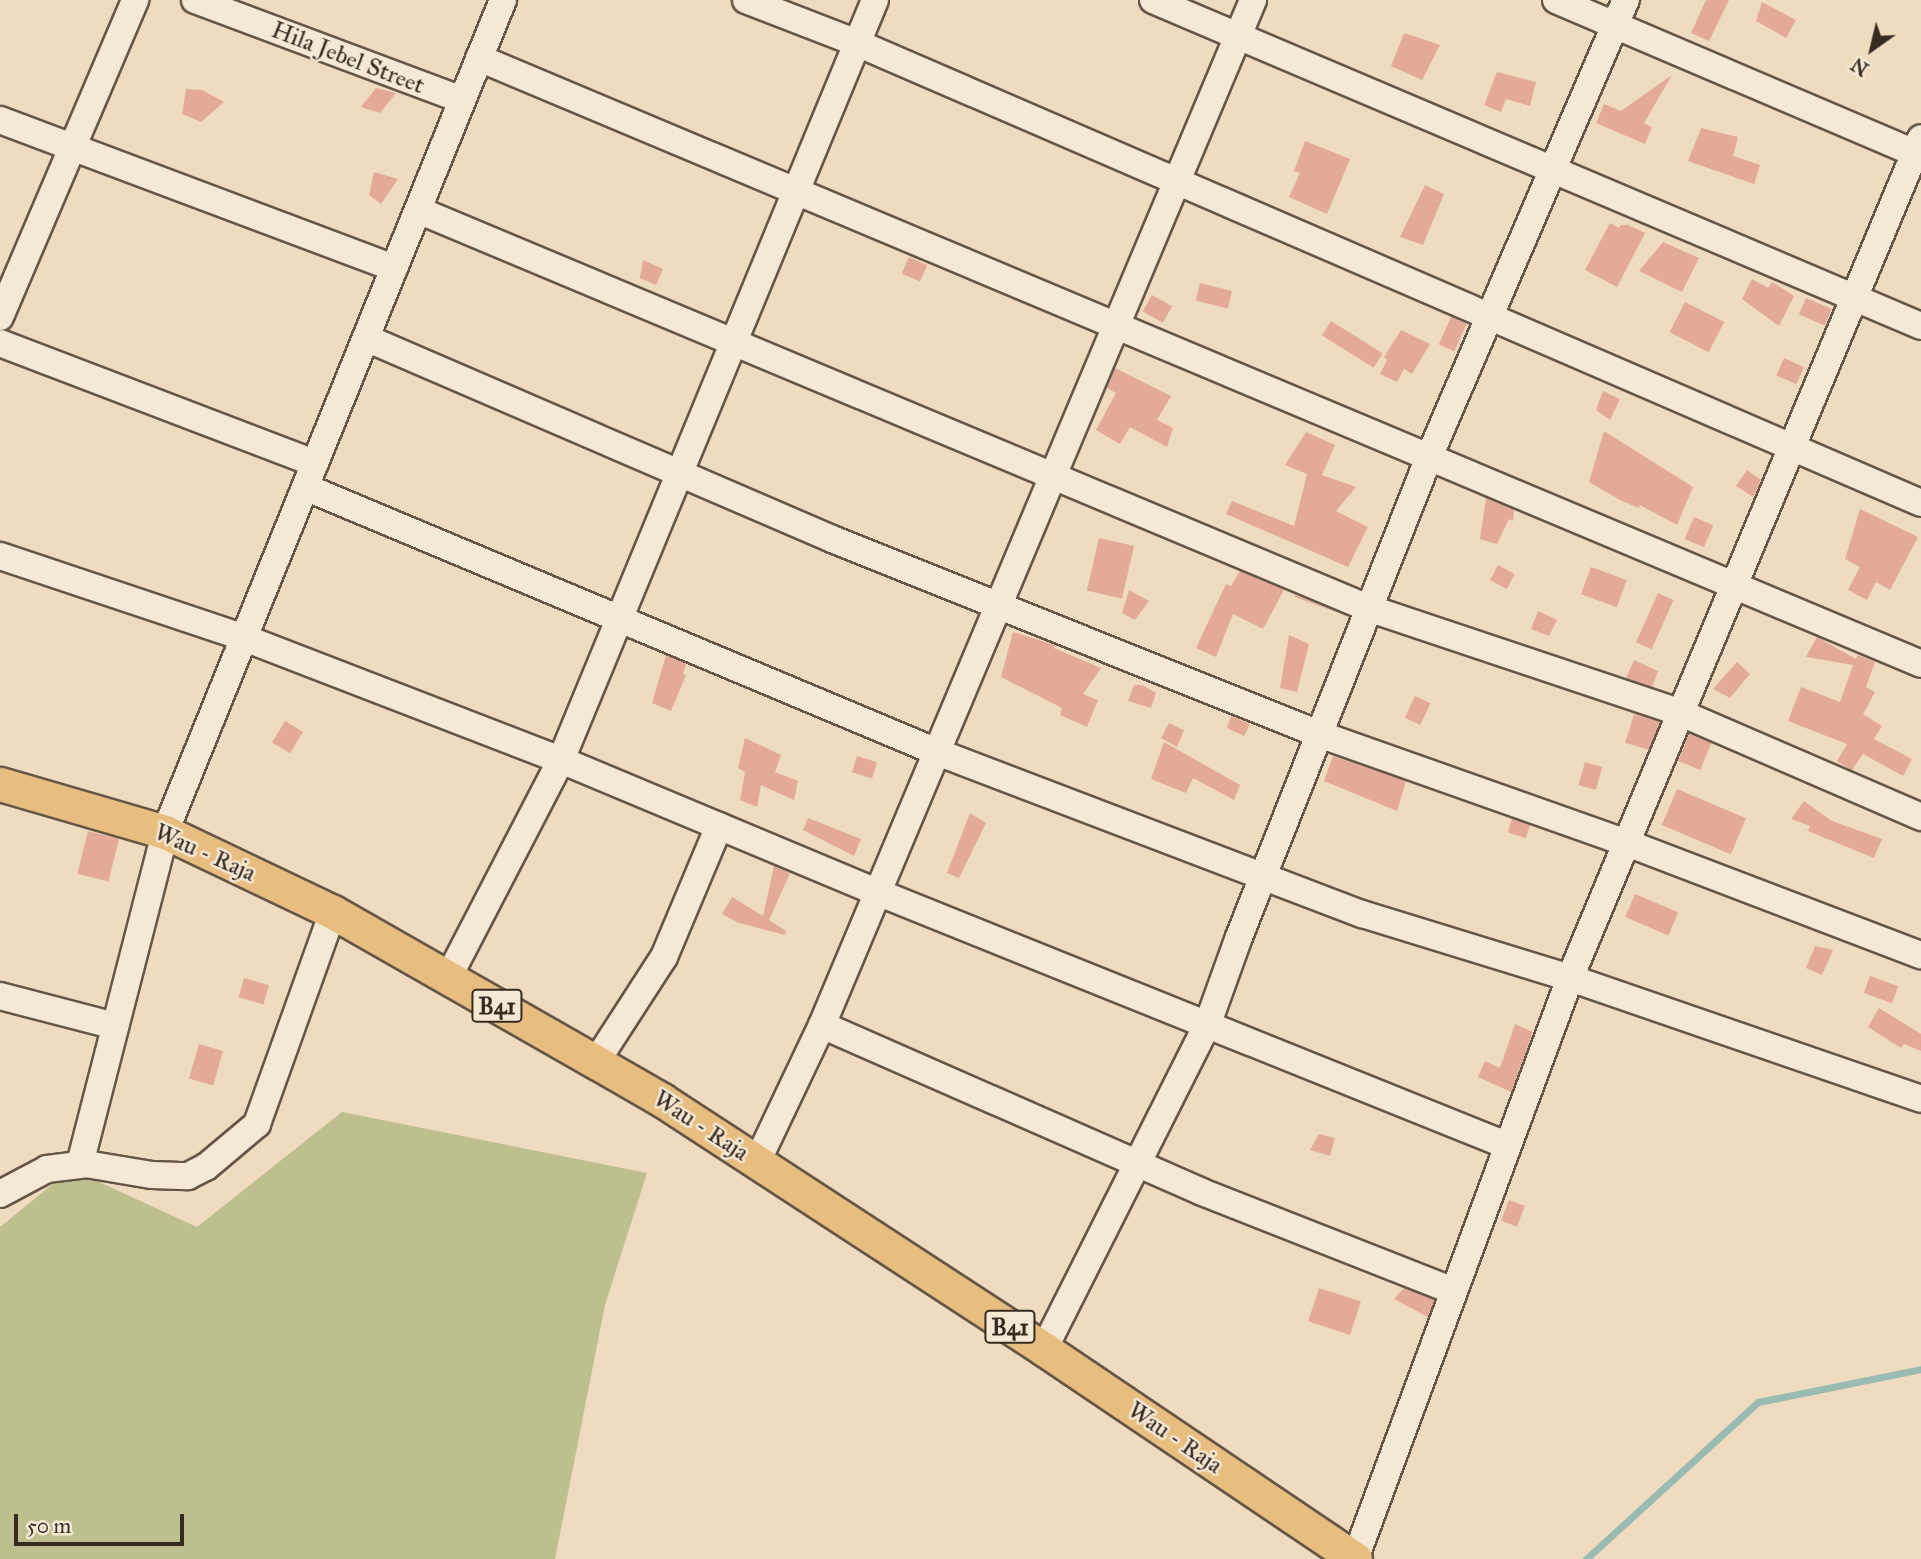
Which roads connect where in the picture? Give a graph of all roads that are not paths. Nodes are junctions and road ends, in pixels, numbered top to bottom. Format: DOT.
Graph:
graph roads {
  1 [pos="135,0"];
  2 [pos="195,0"];
  3 [pos="503,0"];
  4 [pos="746,0"];
  5 [pos="875,0"];
  6 [pos="1153,0"];
  7 [pos="1253,0"];
  8 [pos="1556,0"];
  9 [pos="1626,0"];
  10 [pos="1615,25"];
  11 [pos="1238,36"];
  12 [pos="857,43"];
  13 [pos="479,58"];
  14 [pos="462,100"];
  15 [pos="0,120"];
  16 [pos="73,146"];
  17 [pos="1919,150"];
  18 [pos="1553,170"];
  19 [pos="1177,181"];
  20 [pos="796,191"];
  21 [pos="418,210"];
  22 [pos="394,268"];
  23 [pos="1854,298"];
  24 [pos="1490,316"];
  25 [pos="0,317"];
  26 [pos="1116,325"];
  27 [pos="1921,326"];
  28 [pos="366,338"];
  29 [pos="733,342"];
  30 [pos="0,343"];
  31 [pos="1792,447"];
  32 [pos="1429,457"];
  33 [pos="680,471"];
  34 [pos="310,475"];
  35 [pos="1053,475"];
  36 [pos="1921,503"];
  37 [pos="0,556"];
  38 [pos="1734,585"];
  39 [pos="998,606"];
  40 [pos="1368,608"];
  41 [pos="619,619"];
  42 [pos="242,637"];
  43 [pos="1921,664"];
  44 [pos="1681,713"];
  45 [pos="1319,734"];
  46 [pos="937,752"];
  47 [pos="561,760"];
  48 [pos="0,784"];
  49 [pos="1921,817"];
  50 [pos="719,826"];
  51 [pos="165,832"];
  52 [pos="1627,842"];
  53 [pos="1263,875"];
  54 [pos="877,892"];
  55 [pos="333,912"];
  56 [pos="1921,955"];
  57 [pos="448,978"];
  58 [pos="1570,978"];
  59 [pos="0,996"];
  60 [pos="1208,1023"];
  61 [pos="822,1025"];
  62 [pos="115,1026"];
  63 [pos="596,1062"];
  64 [pos="1921,1099"];
  65 [pos="1506,1146"];
  66 [pos="757,1162"];
  67 [pos="1139,1162"];
  68 [pos="80,1164"];
  69 [pos="0,1194"];
  70 [pos="1453,1291"];
  71 [pos="1044,1349"];
  72 [pos="1355,1559"];
  1 -- 16 [label="street"];
  2 -- 14 [label="street, Hila Jebel Street"];
  3 -- 13 [label="street"];
  4 -- 12 [label="street"];
  5 -- 12 [label="street"];
  6 -- 11 [label="street"];
  7 -- 11 [label="street"];
  8 -- 10 [label="street"];
  9 -- 10 [label="street"];
  10 -- 17 [label="street"];
  10 -- 18 [label="street"];
  11 -- 18 [label="street"];
  11 -- 19 [label="street"];
  12 -- 19 [label="street"];
  12 -- 20 [label="street"];
  13 -- 14 [label="street"];
  13 -- 20 [label="street"];
  14 -- 21 [label="street"];
  15 -- 16 [label="street"];
  16 -- 22 [label="street"];
  16 -- 25 [label="street"];
  17 -- 23 [label="street"];
  18 -- 23 [label="street"];
  18 -- 24 [label="street"];
  19 -- 24 [label="street"];
  19 -- 26 [label="street"];
  20 -- 26 [label="street"];
  20 -- 29 [label="street"];
  21 -- 22 [label="street"];
  21 -- 29 [label="street"];
  22 -- 28 [label="street"];
  23 -- 27 [label="street"];
  23 -- 31 [label="street"];
  24 -- 31 [label="street"];
  24 -- 32 [label="street"];
  26 -- 32 [label="street"];
  26 -- 35 [label="street"];
  28 -- 33 [label="street"];
  28 -- 34 [label="street"];
  29 -- 33 [label="street"];
  29 -- 35 [label="street"];
  30 -- 34 [label="street"];
  31 -- 36 [label="street"];
  31 -- 38 [label="street"];
  32 -- 38 [label="street"];
  32 -- 40 [label="street"];
  33 -- 39 [label="street"];
  33 -- 41 [label="street"];
  34 -- 41 [label="street"];
  34 -- 42 [label="street"];
  35 -- 39 [label="street"];
  35 -- 40 [label="street"];
  37 -- 42 [label="street"];
  38 -- 43 [label="street"];
  38 -- 44 [label="street"];
  39 -- 45 [label="street"];
  39 -- 46 [label="street"];
  40 -- 44 [label="street"];
  40 -- 45 [label="street"];
  41 -- 46 [label="street"];
  41 -- 47 [label="street"];
  42 -- 47 [label="street"];
  42 -- 51 [label="street"];
  44 -- 49 [label="street"];
  44 -- 52 [label="street"];
  45 -- 52 [label="street"];
  45 -- 53 [label="street"];
  46 -- 53 [label="street"];
  46 -- 54 [label="street"];
  47 -- 50 [label="street"];
  47 -- 57 [label="street"];
  48 -- 51 [label="main road, Wau - Raja / B41"];
  50 -- 54 [label="street"];
  50 -- 63 [label="street"];
  51 -- 55 [label="main road, Wau - Raja / B41"];
  51 -- 62 [label="street"];
  52 -- 56 [label="street"];
  52 -- 58 [label="street"];
  53 -- 58 [label="street"];
  53 -- 60 [label="street"];
  54 -- 60 [label="street"];
  54 -- 61 [label="street"];
  55 -- 57 [label="main road, Wau - Raja / B41"];
  55 -- 68 [label="street"];
  57 -- 63 [label="main road, Wau - Raja / B41"];
  58 -- 64 [label="street"];
  58 -- 65 [label="street"];
  59 -- 62 [label="street"];
  60 -- 65 [label="street"];
  60 -- 67 [label="street"];
  61 -- 66 [label="street"];
  61 -- 67 [label="street"];
  62 -- 68 [label="street"];
  63 -- 66 [label="main road, Wau - Raja / B41"];
  65 -- 70 [label="street"];
  66 -- 71 [label="main road, Wau - Raja / B41"];
  67 -- 70 [label="street"];
  67 -- 71 [label="street"];
  68 -- 69 [label="street"];
  70 -- 72 [label="street"];
  71 -- 72 [label="main road, Wau - Raja / B41"];
}
